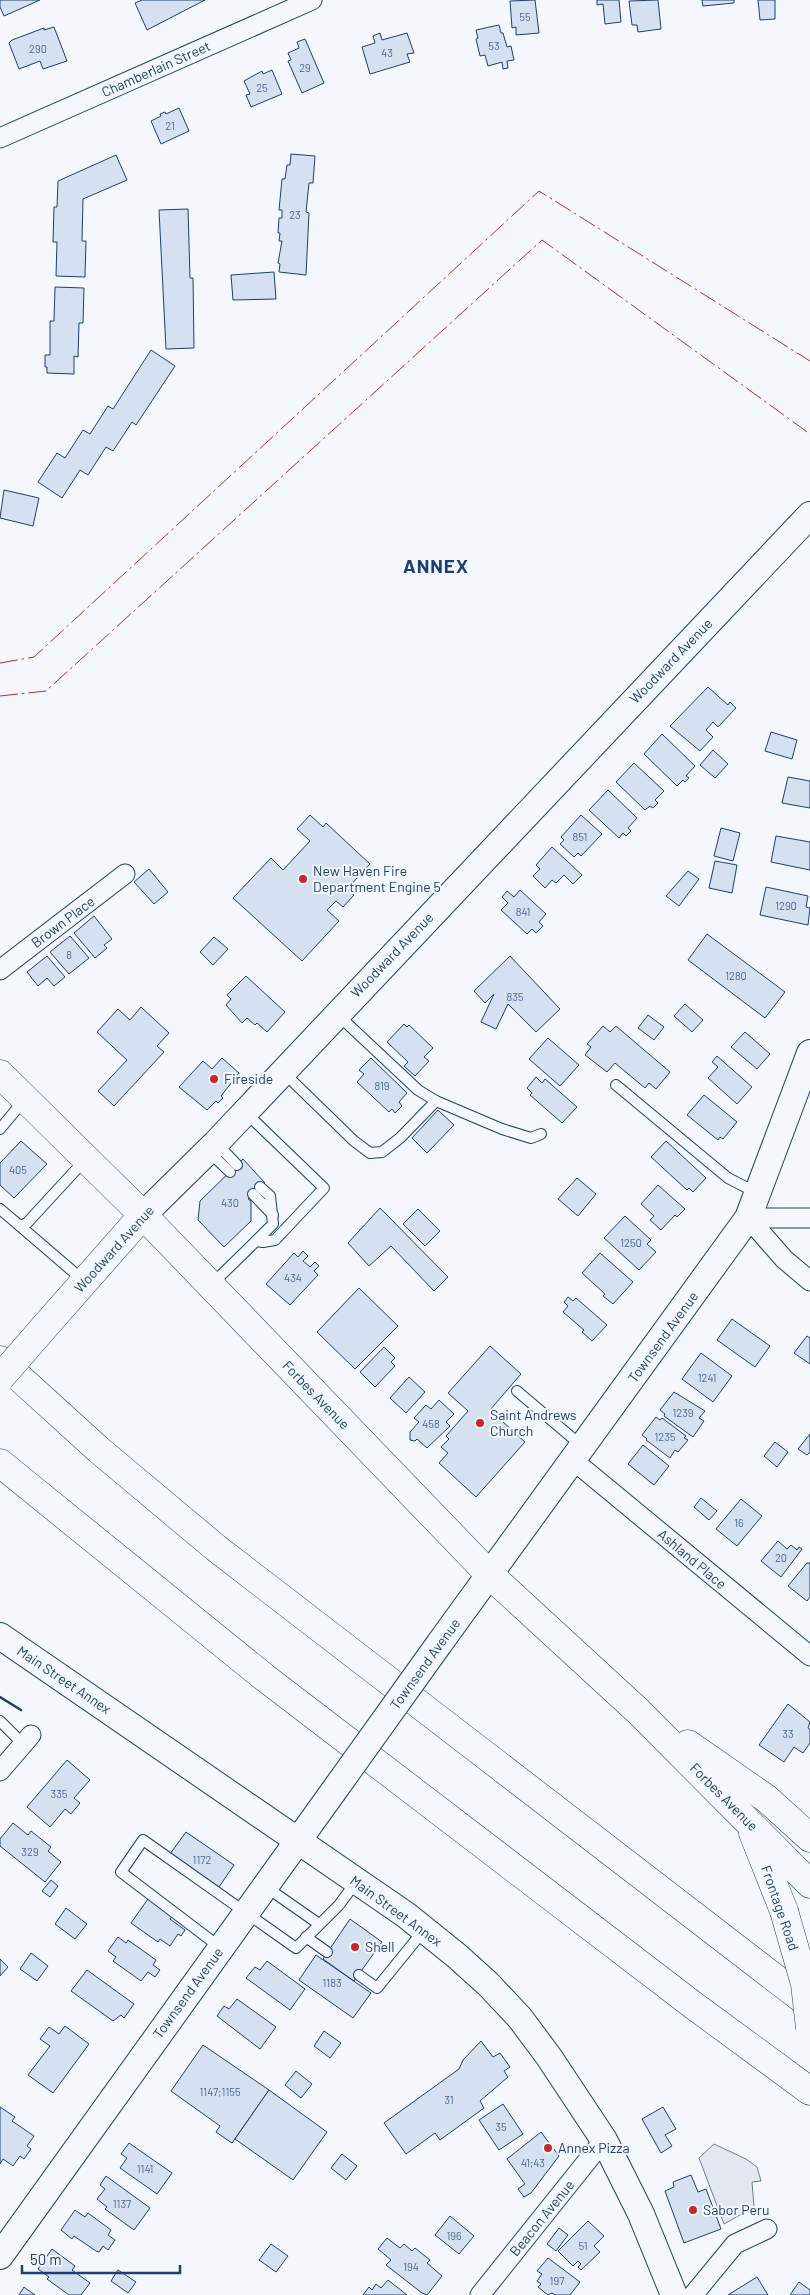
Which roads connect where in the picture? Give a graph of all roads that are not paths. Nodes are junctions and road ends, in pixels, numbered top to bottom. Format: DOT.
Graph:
graph roads {
  1 [pos="312,0"];
  2 [pos="0,138"];
  3 [pos="810,515"];
  4 [pos="125,874"];
  5 [pos="0,970"];
  6 [pos="336,1014"];
  7 [pos="810,1052"];
  8 [pos="282,1071"];
  9 [pos="0,1074"];
  10 [pos="616,1085"];
  11 [pos="25,1098"];
  12 [pos="436,1102"];
  13 [pos="244,1111"];
  14 [pos="0,1128"];
  15 [pos="541,1134"];
  16 [pos="212,1147"];
  17 [pos="86,1159"];
  18 [pos="234,1168"];
  19 [pos="256,1191"];
  20 [pos="758,1193"];
  21 [pos="0,1210"];
  22 [pos="142,1215"];
  23 [pos="748,1218"];
  24 [pos="810,1218"];
  25 [pos="20,1226"];
  26 [pos="256,1241"];
  27 [pos="810,1281"];
  28 [pos="85,1282"];
  29 [pos="210,1285"];
  30 [pos="0,1360"];
  31 [pos="0,1378"];
  32 [pos="517,1391"];
  33 [pos="578,1454"];
  34 [pos="0,1463"];
  35 [pos="490,1575"];
  36 [pos="0,1636"];
  37 [pos="810,1656"];
  38 [pos="638,1711"];
  39 [pos="0,1722"];
  40 [pos="27,1739"];
  41 [pos="0,1771"];
  42 [pos="747,1820"];
  43 [pos="810,1838"];
  44 [pos="298,1841"];
  45 [pos="356,1881"];
  46 [pos="810,1884"];
  47 [pos="265,1887"];
  48 [pos="246,1913"];
  49 [pos="319,1924"];
  50 [pos="425,1929"];
  51 [pos="306,1937"];
  52 [pos="221,1948"];
  53 [pos="327,1952"];
  54 [pos="359,1975"];
  55 [pos="808,1984"];
  56 [pos="810,2028"];
  57 [pos="810,2091"];
  58 [pos="604,2140"];
  59 [pos="767,2229"];
  60 [pos="0,2256"];
  61 [pos="480,2295"];
  62 [pos="674,2295"];
  63 [pos="693,2295"];
  1 -- 2 [label="street, Chamberlain Street"];
  3 -- 6 [label="main road, Woodward Avenue"];
  4 -- 5 [label="street, Brown Place"];
  6 -- 8 [label="main road, Woodward Avenue"];
  6 -- 12 [label="lane"];
  7 -- 20 [label="main road, Townsend Avenue"];
  8 -- 12 [label="lane"];
  8 -- 13 [label="main road, Woodward Avenue"];
  9 -- 11 [label="main road, Forbes Avenue"];
  10 -- 20 [label="lane"];
  11 -- 14 [label="lane"];
  11 -- 17 [label="main road, Forbes Avenue"];
  12 -- 15 [label="lane"];
  13 -- 16 [label="main road, Woodward Avenue"];
  13 -- 26 [label="lane"];
  16 -- 18 [label="lane"];
  16 -- 22 [label="main road, Woodward Avenue"];
  17 -- 22 [label="main road, Forbes Avenue"];
  17 -- 25 [label="lane"];
  19 -- 26 [label="lane"];
  20 -- 23 [label="main road, Townsend Avenue"];
  21 -- 25 [label="lane"];
  22 -- 28 [label="main road, Woodward Avenue"];
  22 -- 29 [label="main road, Forbes Avenue"];
  23 -- 24 [label="street"];
  23 -- 27 [label="street"];
  23 -- 33 [label="main road, Townsend Avenue"];
  25 -- 28 [label="lane"];
  26 -- 29 [label="lane"];
  28 -- 31 [label="main road, Woodward Avenue, bridge"];
  29 -- 35 [label="main road, Forbes Avenue"];
  30 -- 55 [label="main road"];
  32 -- 33 [label="lane"];
  33 -- 35 [label="main road, Townsend Avenue"];
  33 -- 37 [label="street, Ashland Place"];
  34 -- 57 [label="main road"];
  35 -- 38 [label="main road, Forbes Avenue"];
  35 -- 44 [label="main road, Townsend Avenue, bridge"];
  36 -- 44 [label="main road, Main Street Annex"];
  38 -- 42 [label="main road, Forbes Avenue"];
  38 -- 43 [label="main road, Forbes Avenue"];
  39 -- 40 [label="lane"];
  40 -- 41 [label="street"];
  42 -- 46 [label="main road, Forbes Avenue"];
  42 -- 55 [label="main road, Frontage Road, bridge"];
  44 -- 45 [label="main road, Main Street Annex"];
  44 -- 47 [label="main road, Townsend Avenue"];
  45 -- 49 [label="lane"];
  45 -- 50 [label="main road, Main Street Annex"];
  47 -- 48 [label="main road, Townsend Avenue"];
  47 -- 49 [label="lane"];
  48 -- 51 [label="lane"];
  48 -- 52 [label="main road, Townsend Avenue"];
  48 -- 52 [label="lane"];
  49 -- 51 [label="lane"];
  50 -- 54 [label="lane"];
  50 -- 58 [label="main road, Main Street Annex"];
  51 -- 53 [label="lane"];
  52 -- 60 [label="main road, Townsend Avenue"];
  55 -- 56 [label="main road, Frontage Road, bridge"];
  58 -- 61 [label="street, Beacon Avenue"];
  58 -- 62 [label="main road, Main Street Annex"];
  59 -- 63 [label="street"];
}
